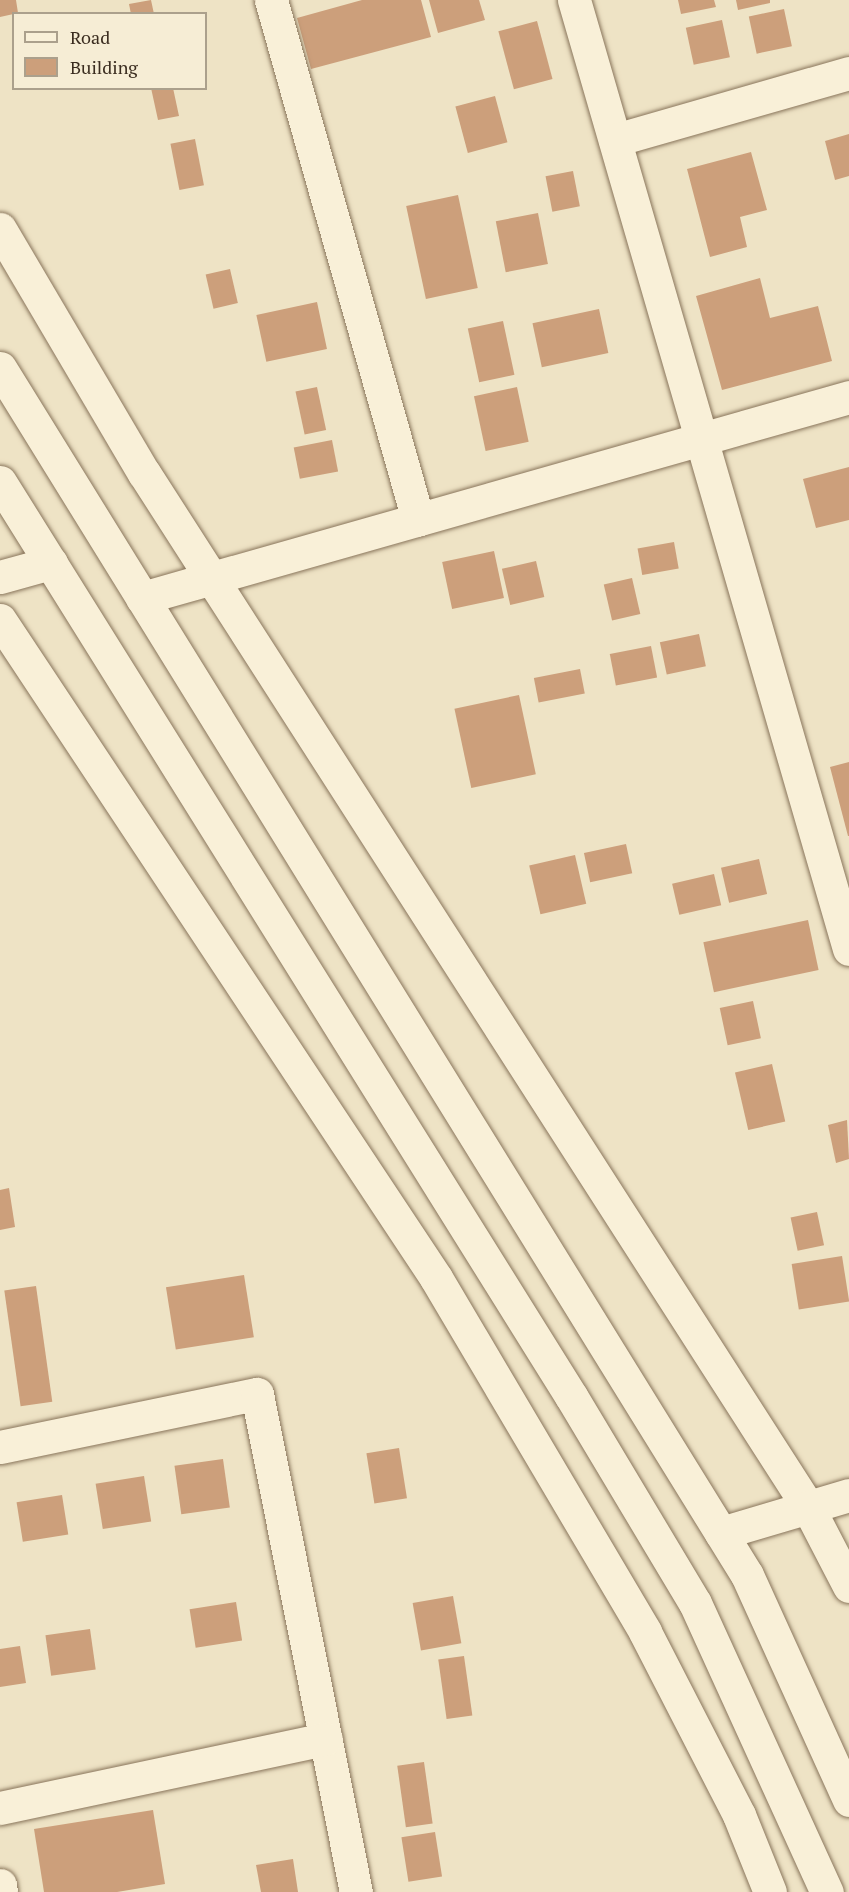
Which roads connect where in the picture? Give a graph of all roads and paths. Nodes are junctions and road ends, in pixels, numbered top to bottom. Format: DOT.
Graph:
graph roads {
  1 [pos="271,0"];
  2 [pos="574,0"];
  3 [pos="849,73"];
  4 [pos="615,140"];
  5 [pos="0,229"];
  6 [pos="0,368"];
  7 [pos="849,397"];
  8 [pos="701,439"];
  9 [pos="0,482"];
  10 [pos="417,520"];
  11 [pos="51,563"];
  12 [pos="0,577"];
  13 [pos="212,579"];
  14 [pos="142,598"];
  15 [pos="0,620"];
  16 [pos="849,949"];
  17 [pos="0,1447"];
  18 [pos="849,1495"];
  19 [pos="808,1507"];
  20 [pos="721,1533"];
  21 [pos="849,1586"];
  22 [pos="326,1739"];
  23 [pos="849,1800"];
  24 [pos="0,1808"];
  25 [pos="0,1885"];
  26 [pos="1,1892"];
  27 [pos="356,1892"];
  28 [pos="770,1892"];
  29 [pos="827,1892"];
  1 -- 10 [label="street"];
  2 -- 4 [label="street"];
  3 -- 4 [label="street"];
  4 -- 8 [label="street"];
  5 -- 13 [label="street"];
  6 -- 14 [label="street"];
  7 -- 8 [label="street"];
  8 -- 10 [label="street"];
  8 -- 16 [label="street"];
  9 -- 11 [label="street"];
  10 -- 13 [label="street"];
  11 -- 12 [label="street"];
  11 -- 29 [label="street"];
  13 -- 14 [label="street"];
  13 -- 19 [label="street"];
  14 -- 20 [label="street"];
  15 -- 28 [label="street"];
  17 -- 22 [label="street"];
  18 -- 19 [label="street"];
  19 -- 20 [label="street"];
  19 -- 21 [label="street"];
  20 -- 23 [label="street"];
  22 -- 24 [label="street"];
  22 -- 27 [label="street"];
  25 -- 26 [label="street"];
}
